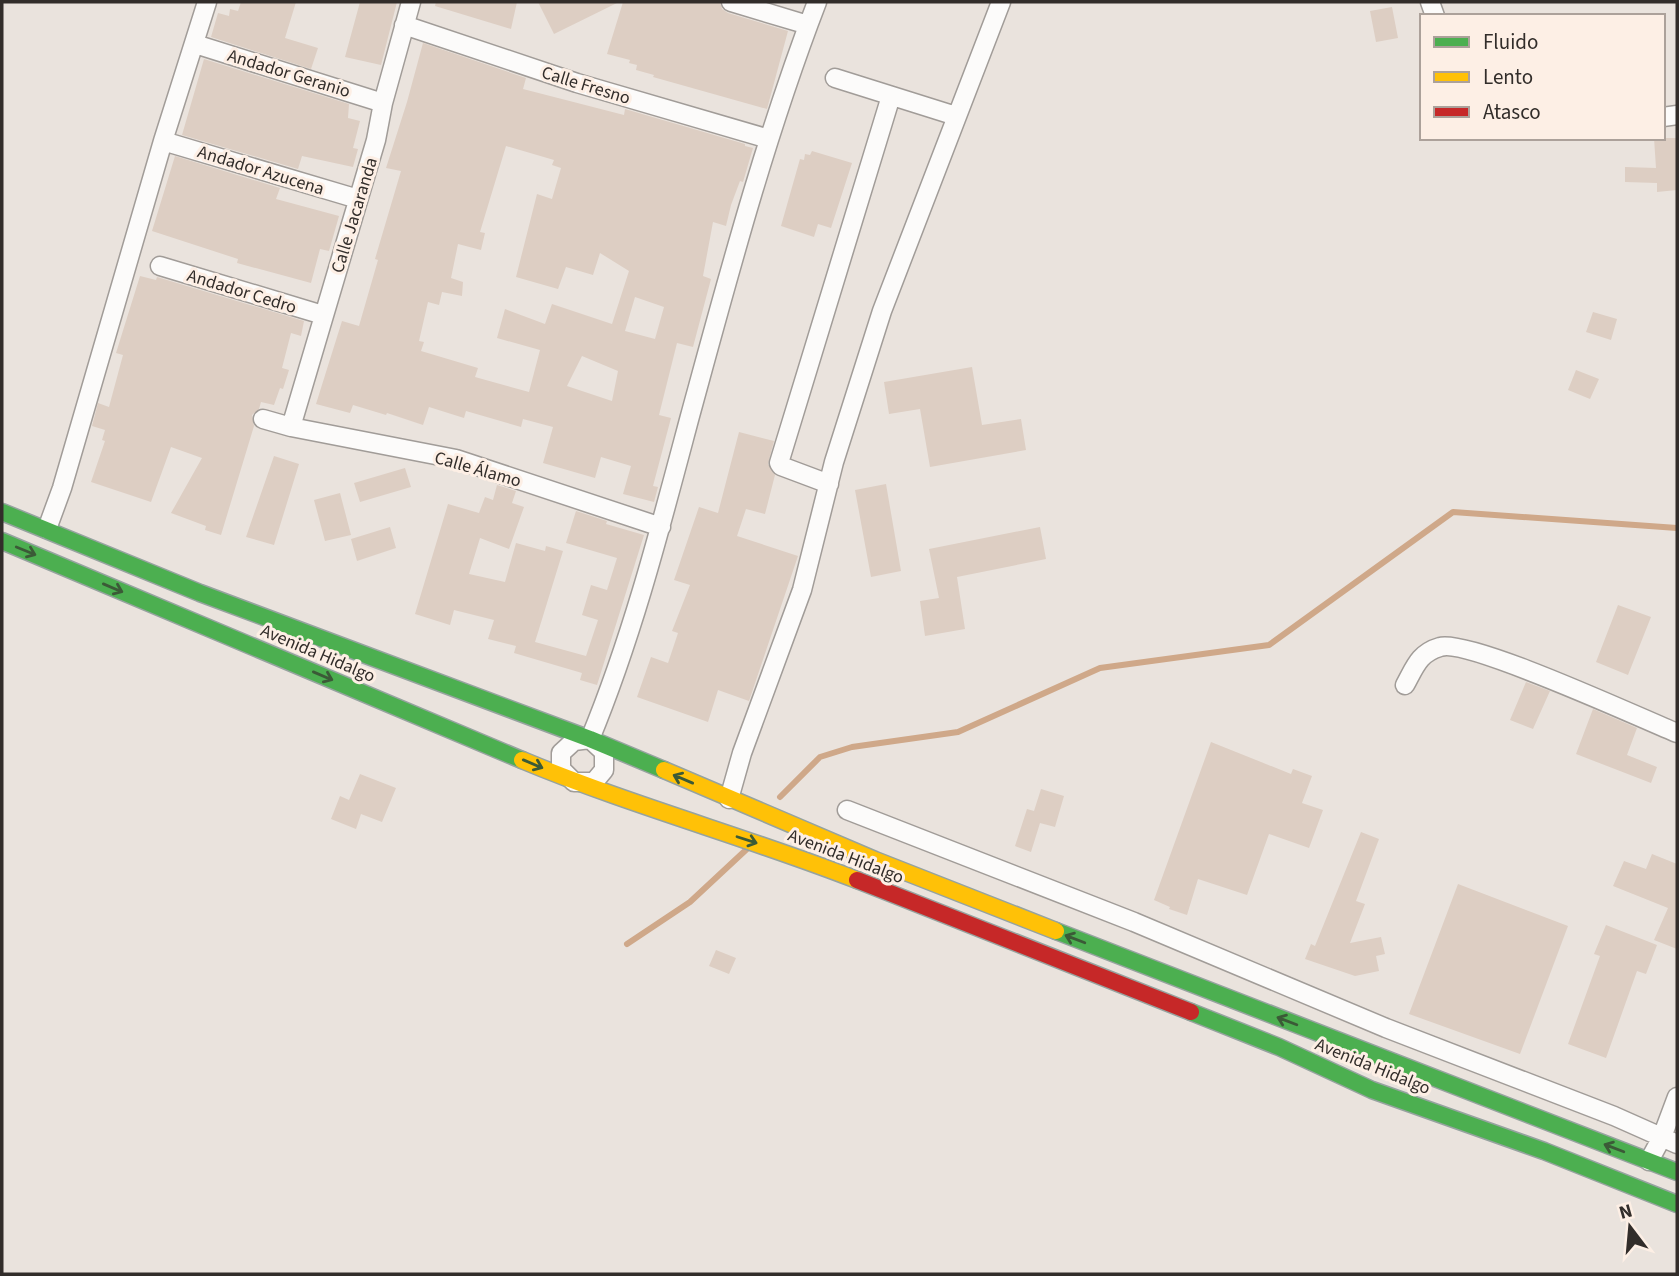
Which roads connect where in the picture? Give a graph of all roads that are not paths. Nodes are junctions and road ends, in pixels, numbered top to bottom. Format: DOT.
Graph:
graph roads {
  1 [pos="207,2"];
  2 [pos="411,2"];
  3 [pos="731,2"];
  4 [pos="817,2"];
  5 [pos="1001,2"];
  6 [pos="404,25"];
  7 [pos="808,25"];
  8 [pos="195,44"];
  9 [pos="835,78"];
  10 [pos="891,96"];
  11 [pos="383,103"];
  12 [pos="956,116"];
  13 [pos="769,139"];
  14 [pos="163,141"];
  15 [pos="358,199"];
  16 [pos="160,266"];
  17 [pos="323,316"];
  18 [pos="263,419"];
  19 [pos="291,427"];
  20 [pos="829,484"];
  21 [pos="2,512"];
  22 [pos="661,527"];
  23 [pos="47,529"];
  24 [pos="2,541"];
  25 [pos="1405,685"];
  26 [pos="1677,733"];
  27 [pos="590,739"];
  28 [pos="575,782"];
  29 [pos="729,799"];
  30 [pos="846,810"];
  31 [pos="1677,1097"];
  32 [pos="1670,1141"];
  33 [pos="1649,1161"];
  34 [pos="1677,1172"];
  35 [pos="1677,1204"];
  1 -- 8 [label="street"];
  2 -- 6 [label="street, Calle Jacaranda"];
  3 -- 7 [label="street"];
  4 -- 7 [label="street"];
  5 -- 12 [label="street"];
  6 -- 11 [label="street, Calle Jacaranda"];
  6 -- 13 [label="street, Calle Fresno"];
  7 -- 13 [label="street"];
  8 -- 11 [label="street, Andador Geranio"];
  8 -- 14 [label="street"];
  9 -- 10 [label="street"];
  10 -- 12 [label="street"];
  10 -- 20 [label="street"];
  11 -- 15 [label="street, Calle Jacaranda"];
  12 -- 20 [label="street"];
  13 -- 22 [label="street"];
  14 -- 15 [label="street, Andador Azucena"];
  14 -- 23 [label="street"];
  15 -- 17 [label="street, Calle Jacaranda"];
  16 -- 17 [label="street, Andador Cedro"];
  17 -- 19 [label="street, Calle Jacaranda"];
  18 -- 19 [label="street, Calle Álamo"];
  19 -- 22 [label="street, Calle Álamo"];
  20 -- 29 [label="street"];
  21 -- 23 [label="main road, Avenida Hidalgo"];
  22 -- 27 [label="street"];
  23 -- 27 [label="main road, Avenida Hidalgo"];
  24 -- 28 [label="main road, Avenida Hidalgo, one-way"];
  25 -- 26 [label="street"];
  27 -- 28 [label="street"];
  27 -- 28 [label="street"];
  29 -- 27 [label="main road, Avenida Hidalgo, one-way"];
  28 -- 35 [label="main road, Avenida Hidalgo, one-way"];
  33 -- 29 [label="main road, Avenida Hidalgo, one-way"];
  30 -- 32 [label="street"];
  31 -- 32 [label="street"];
  32 -- 33 [label="street"];
  33 -- 34 [label="main road, Avenida Hidalgo"];
}
